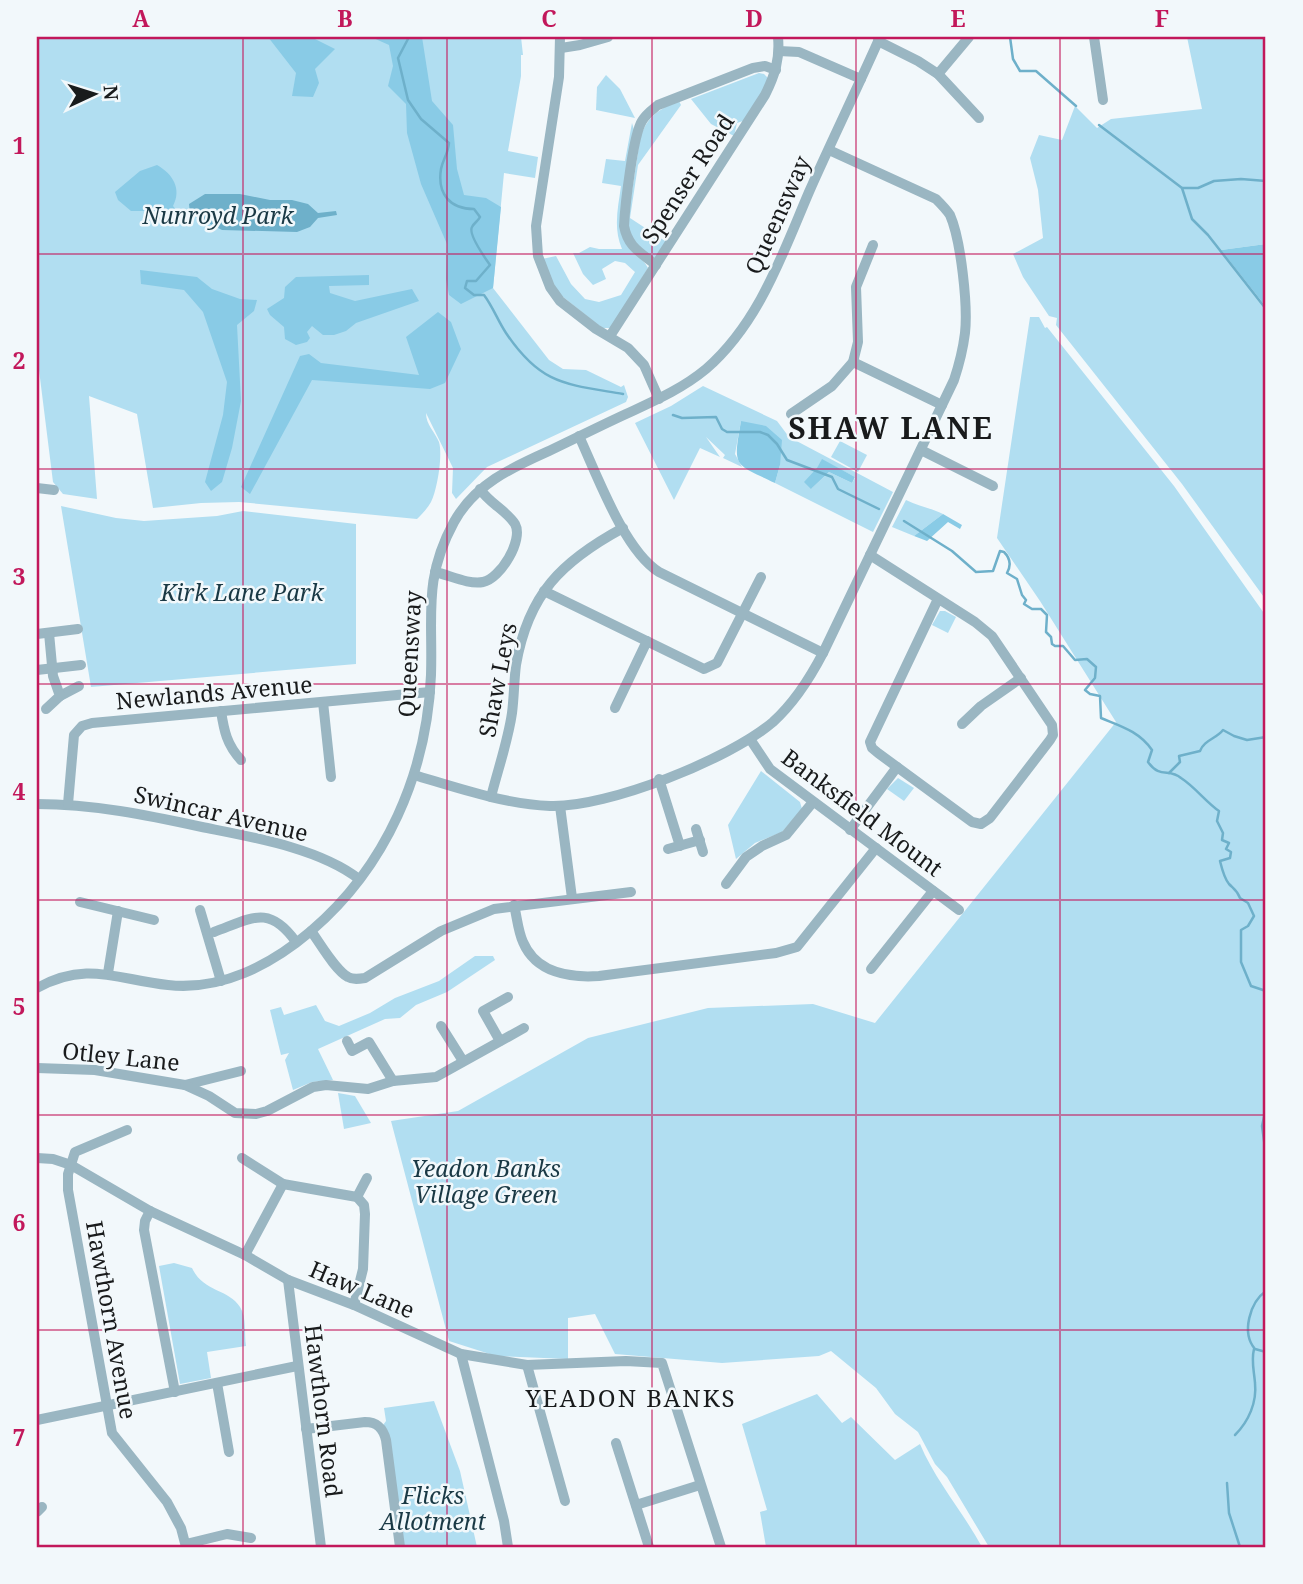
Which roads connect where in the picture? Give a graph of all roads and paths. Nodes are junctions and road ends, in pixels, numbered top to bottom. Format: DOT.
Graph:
graph roads {
  1 [pos="608,37"];
  2 [pos="778,37"];
  3 [pos="969,37"];
  4 [pos="1094,37"];
  5 [pos="879,39"];
  6 [pos="561,42"];
  7 [pos="779,51"];
  8 [pos="776,70"];
  9 [pos="937,74"];
  10 [pos="860,79"];
  11 [pos="1103,100"];
  12 [pos="979,118"];
  13 [pos="829,150"];
  14 [pos="873,245"];
  15 [pos="656,265"];
  16 [pos="610,336"];
  17 [pos="853,362"];
  18 [pos="659,399"];
  19 [pos="942,405"];
  20 [pos="791,413"];
  21 [pos="579,436"];
  22 [pos="921,450"];
  23 [pos="993,486"];
  24 [pos="37,488"];
  25 [pos="480,489"];
  26 [pos="54,490"];
  27 [pos="623,528"];
  28 [pos="870,555"];
  29 [pos="435,572"];
  30 [pos="761,577"];
  31 [pos="544,591"];
  32 [pos="938,599"];
  33 [pos="742,614"];
  34 [pos="78,629"];
  35 [pos="49,633"];
  36 [pos="37,634"];
  37 [pos="647,641"];
  38 [pos="823,653"];
  39 [pos="82,665"];
  40 [pos="52,668"];
  41 [pos="37,670"];
  42 [pos="1021,678"];
  43 [pos="79,686"];
  44 [pos="430,692"];
  45 [pos="60,696"];
  46 [pos="323,702"];
  47 [pos="615,708"];
  48 [pos="46,709"];
  49 [pos="221,711"];
  50 [pos="962,723"];
  51 [pos="750,739"];
  52 [pos="241,760"];
  53 [pos="897,767"];
  54 [pos="414,775"];
  55 [pos="331,777"];
  56 [pos="659,779"];
  57 [pos="491,797"];
  58 [pos="813,802"];
  59 [pos="37,804"];
  60 [pos="68,804"];
  61 [pos="560,806"];
  62 [pos="696,829"];
  63 [pos="850,830"];
  64 [pos="699,840"];
  65 [pos="680,846"];
  66 [pos="876,848"];
  67 [pos="668,849"];
  68 [pos="703,852"];
  69 [pos="359,879"];
  70 [pos="726,884"];
  71 [pos="933,891"];
  72 [pos="631,892"];
  73 [pos="572,898"];
  74 [pos="80,902"];
  75 [pos="514,905"];
  76 [pos="200,910"];
  77 [pos="118,911"];
  78 [pos="959,911"];
  79 [pos="154,920"];
  80 [pos="311,931"];
  81 [pos="214,932"];
  82 [pos="296,942"];
  83 [pos="871,969"];
  84 [pos="108,973"];
  85 [pos="221,981"];
  86 [pos="37,988"];
  87 [pos="508,997"];
  88 [pos="441,1026"];
  89 [pos="524,1028"];
  90 [pos="347,1041"];
  91 [pos="500,1041"];
  92 [pos="464,1061"];
  93 [pos="37,1068"];
  94 [pos="241,1071"];
  95 [pos="393,1081"];
  96 [pos="185,1085"];
  97 [pos="127,1130"];
  98 [pos="37,1158"];
  99 [pos="242,1158"];
  100 [pos="71,1165"];
  101 [pos="367,1178"];
  102 [pos="283,1184"];
  103 [pos="357,1197"];
  104 [pos="150,1211"];
  105 [pos="245,1255"];
  106 [pos="288,1280"];
  107 [pos="354,1305"];
  108 [pos="461,1354"];
  109 [pos="527,1365"];
  110 [pos="297,1366"];
  111 [pos="217,1383"];
  112 [pos="175,1392"];
  113 [pos="105,1405"];
  114 [pos="37,1420"];
  115 [pos="306,1429"];
  116 [pos="616,1443"];
  117 [pos="229,1452"];
  118 [pos="700,1485"];
  119 [pos="565,1501"];
  120 [pos="636,1505"];
  121 [pos="251,1538"];
  122 [pos="186,1546"];
  123 [pos="321,1547"];
  124 [pos="400,1547"];
  125 [pos="508,1547"];
  126 [pos="649,1547"];
  127 [pos="721,1547"];
  1 -- 6 [label="street"];
  2 -- 7 [label="street, Spenser Road"];
  3 -- 9 [label="street"];
  4 -- 11 [label="street"];
  5 -- 9 [label="street"];
  5 -- 10 [label="street, Queensway"];
  6 -- 16 [label="street"];
  7 -- 8 [label="street, Spenser Road"];
  7 -- 10 [label="street"];
  8 -- 15 [label="street, Spenser Road"];
  8 -- 15 [label="street"];
  9 -- 12 [label="street"];
  10 -- 13 [label="street, Queensway"];
  13 -- 18 [label="street, Queensway"];
  13 -- 19 [label="street"];
  14 -- 17 [label="street"];
  15 -- 16 [label="street, Spenser Road"];
  16 -- 18 [label="street"];
  17 -- 19 [label="street"];
  17 -- 20 [label="street"];
  18 -- 21 [label="street, Queensway"];
  19 -- 22 [label="street"];
  21 -- 25 [label="street, Queensway"];
  21 -- 27 [label="street"];
  22 -- 23 [label="street"];
  22 -- 28 [label="street"];
  24 -- 26 [label="street"];
  25 -- 29 [label="street, Queensway"];
  25 -- 29 [label="street"];
  27 -- 31 [label="street, Shaw Leys"];
  27 -- 33 [label="street"];
  28 -- 32 [label="street"];
  28 -- 38 [label="street"];
  29 -- 44 [label="street, Queensway"];
  30 -- 33 [label="street"];
  31 -- 37 [label="street"];
  31 -- 57 [label="street, Shaw Leys"];
  32 -- 42 [label="street"];
  32 -- 53 [label="street"];
  33 -- 37 [label="street"];
  33 -- 38 [label="street"];
  34 -- 35 [label="street"];
  35 -- 36 [label="street"];
  35 -- 40 [label="street"];
  37 -- 47 [label="street"];
  38 -- 51 [label="street"];
  39 -- 40 [label="street"];
  40 -- 41 [label="street"];
  40 -- 45 [label="street"];
  42 -- 50 [label="street"];
  42 -- 53 [label="street"];
  43 -- 45 [label="street"];
  44 -- 46 [label="street, Newlands Avenue"];
  44 -- 54 [label="street, Queensway"];
  45 -- 48 [label="street"];
  46 -- 49 [label="street, Newlands Avenue"];
  46 -- 55 [label="street"];
  49 -- 52 [label="street"];
  49 -- 60 [label="street, Newlands Avenue"];
  51 -- 56 [label="street"];
  51 -- 58 [label="street, Banksfield Mount"];
  53 -- 63 [label="street"];
  54 -- 57 [label="street"];
  54 -- 69 [label="street, Queensway"];
  56 -- 61 [label="street"];
  56 -- 65 [label="street"];
  57 -- 61 [label="street"];
  58 -- 63 [label="street, Banksfield Mount"];
  58 -- 70 [label="street"];
  59 -- 60 [label="street, Swincar Avenue"];
  60 -- 69 [label="street, Swincar Avenue"];
  61 -- 73 [label="street"];
  62 -- 64 [label="street"];
  63 -- 66 [label="street, Banksfield Mount"];
  64 -- 65 [label="street"];
  64 -- 68 [label="street"];
  65 -- 67 [label="street"];
  66 -- 71 [label="street, Banksfield Mount"];
  66 -- 75 [label="street"];
  69 -- 80 [label="street, Queensway"];
  71 -- 78 [label="street, Banksfield Mount"];
  71 -- 83 [label="street"];
  72 -- 73 [label="street"];
  73 -- 75 [label="street"];
  74 -- 77 [label="street"];
  75 -- 80 [label="street"];
  76 -- 85 [label="street"];
  77 -- 79 [label="street"];
  77 -- 84 [label="street"];
  80 -- 82 [label="street, Queensway"];
  81 -- 82 [label="street"];
  82 -- 85 [label="street, Queensway"];
  84 -- 85 [label="street, Queensway"];
  84 -- 86 [label="street, Queensway"];
  87 -- 91 [label="street"];
  88 -- 92 [label="street"];
  89 -- 91 [label="street"];
  90 -- 95 [label="street"];
  91 -- 92 [label="street"];
  92 -- 95 [label="street"];
  93 -- 96 [label="street, Otley Lane"];
  94 -- 96 [label="street, Otley Lane"];
  95 -- 96 [label="street"];
  97 -- 100 [label="street"];
  98 -- 100 [label="street, Haw Lane"];
  99 -- 102 [label="street"];
  100 -- 104 [label="street, Haw Lane"];
  100 -- 113 [label="street, Hawthorn Avenue"];
  101 -- 103 [label="street"];
  102 -- 103 [label="street"];
  102 -- 105 [label="street"];
  103 -- 107 [label="street"];
  104 -- 105 [label="street, Haw Lane"];
  104 -- 112 [label="street"];
  105 -- 106 [label="street, Haw Lane"];
  106 -- 107 [label="street, Haw Lane"];
  106 -- 110 [label="street, Hawthorn Road"];
  107 -- 108 [label="street, Haw Lane"];
  108 -- 109 [label="street, Haw Lane"];
  108 -- 125 [label="street"];
  109 -- 118 [label="street, Haw Lane"];
  109 -- 119 [label="street"];
  110 -- 111 [label="street"];
  110 -- 115 [label="street, Hawthorn Road"];
  111 -- 112 [label="street"];
  111 -- 117 [label="street"];
  112 -- 113 [label="street"];
  113 -- 114 [label="street"];
  113 -- 122 [label="street, Hawthorn Avenue"];
  115 -- 123 [label="street, Hawthorn Road"];
  115 -- 124 [label="street"];
  116 -- 120 [label="street"];
  118 -- 120 [label="street"];
  118 -- 127 [label="street"];
  120 -- 126 [label="street"];
  121 -- 122 [label="street, Hawthorn Avenue"];
}
